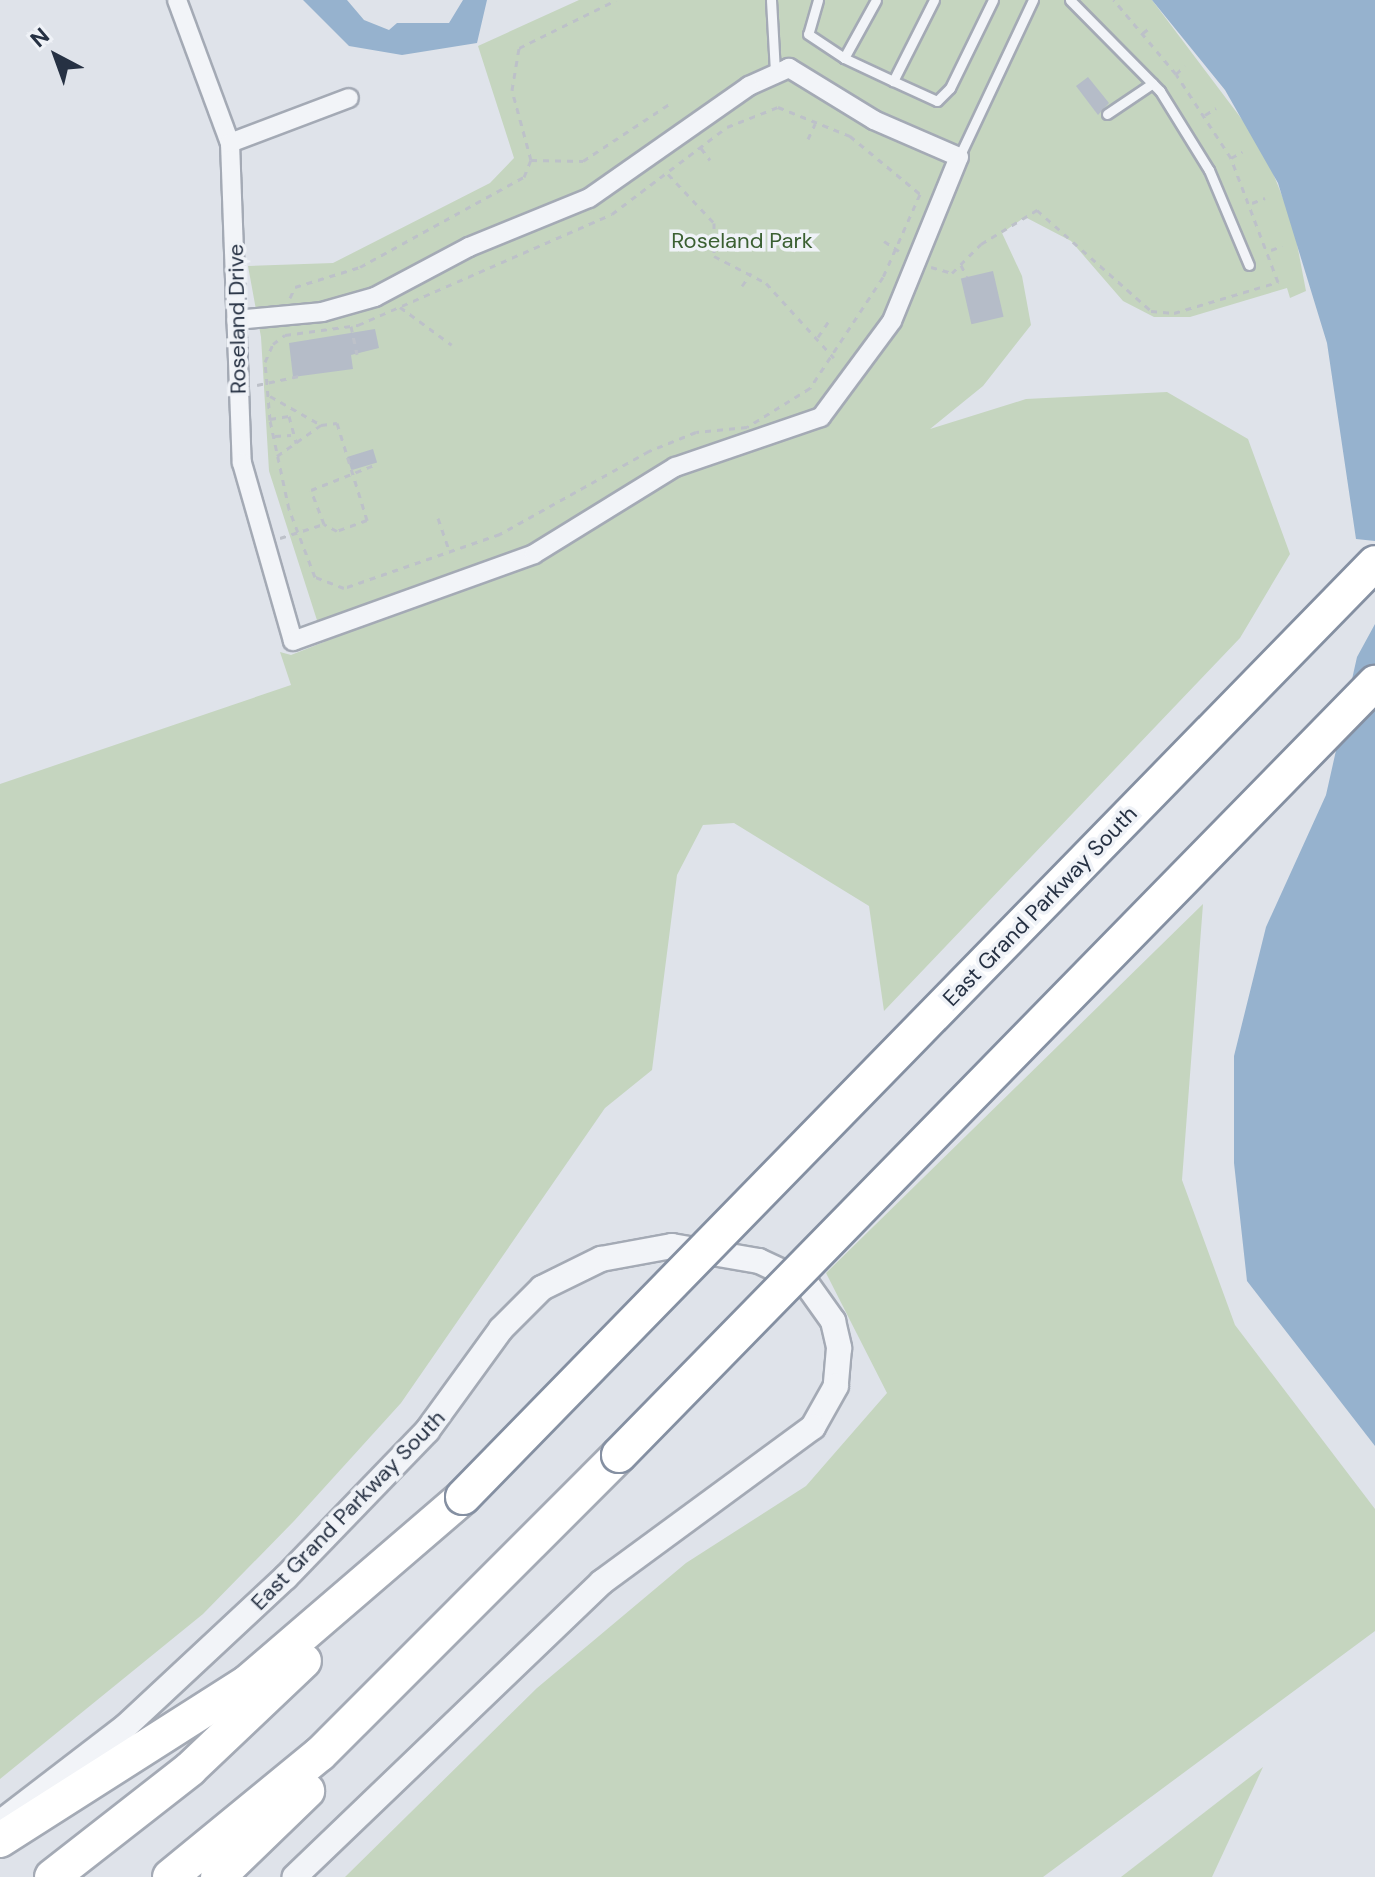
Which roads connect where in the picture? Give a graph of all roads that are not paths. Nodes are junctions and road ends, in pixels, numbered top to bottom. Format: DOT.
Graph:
graph roads {
  1 [pos="177,0"];
  2 [pos="771,0"];
  3 [pos="818,0"];
  4 [pos="876,0"];
  5 [pos="934,0"];
  6 [pos="993,0"];
  7 [pos="1033,0"];
  8 [pos="1070,0"];
  9 [pos="844,58"];
  10 [pos="775,72"];
  11 [pos="893,81"];
  12 [pos="1153,83"];
  13 [pos="349,98"];
  14 [pos="1107,114"];
  15 [pos="230,143"];
  16 [pos="959,157"];
  17 [pos="1249,265"];
  18 [pos="236,320"];
  19 [pos="1375,563"];
  20 [pos="1375,683"];
  21 [pos="463,1497"];
  22 [pos="493,1585"];
  23 [pos="0,1822"];
  24 [pos="0,1840"];
  25 [pos="52,1877"];
  26 [pos="170,1877"];
  27 [pos="218,1877"];
  28 [pos="294,1877"];
  1 -- 15 [label="street, Roseland Drive"];
  2 -- 10 [label="lane"];
  3 -- 9 [label="lane"];
  4 -- 9 [label="lane"];
  5 -- 11 [label="lane"];
  6 -- 11 [label="lane"];
  7 -- 16 [label="lane"];
  8 -- 12 [label="lane"];
  9 -- 11 [label="lane"];
  10 -- 16 [label="street"];
  10 -- 18 [label="street"];
  12 -- 14 [label="lane"];
  12 -- 17 [label="lane"];
  13 -- 15 [label="street"];
  15 -- 18 [label="street, Roseland Drive"];
  16 -- 18 [label="street, Roseland Drive"];
  19 -- 21 [label="highway, East Grand Parkway South, bridge"];
  20 -- 22 [label="highway, bridge"];
  21 -- 24 [label="highway"];
  21 -- 25 [label="highway, East Grand Parkway South"];
  22 -- 26 [label="highway"];
  22 -- 27 [label="highway"];
  23 -- 28 [label="street, East Grand Parkway South"];
}
